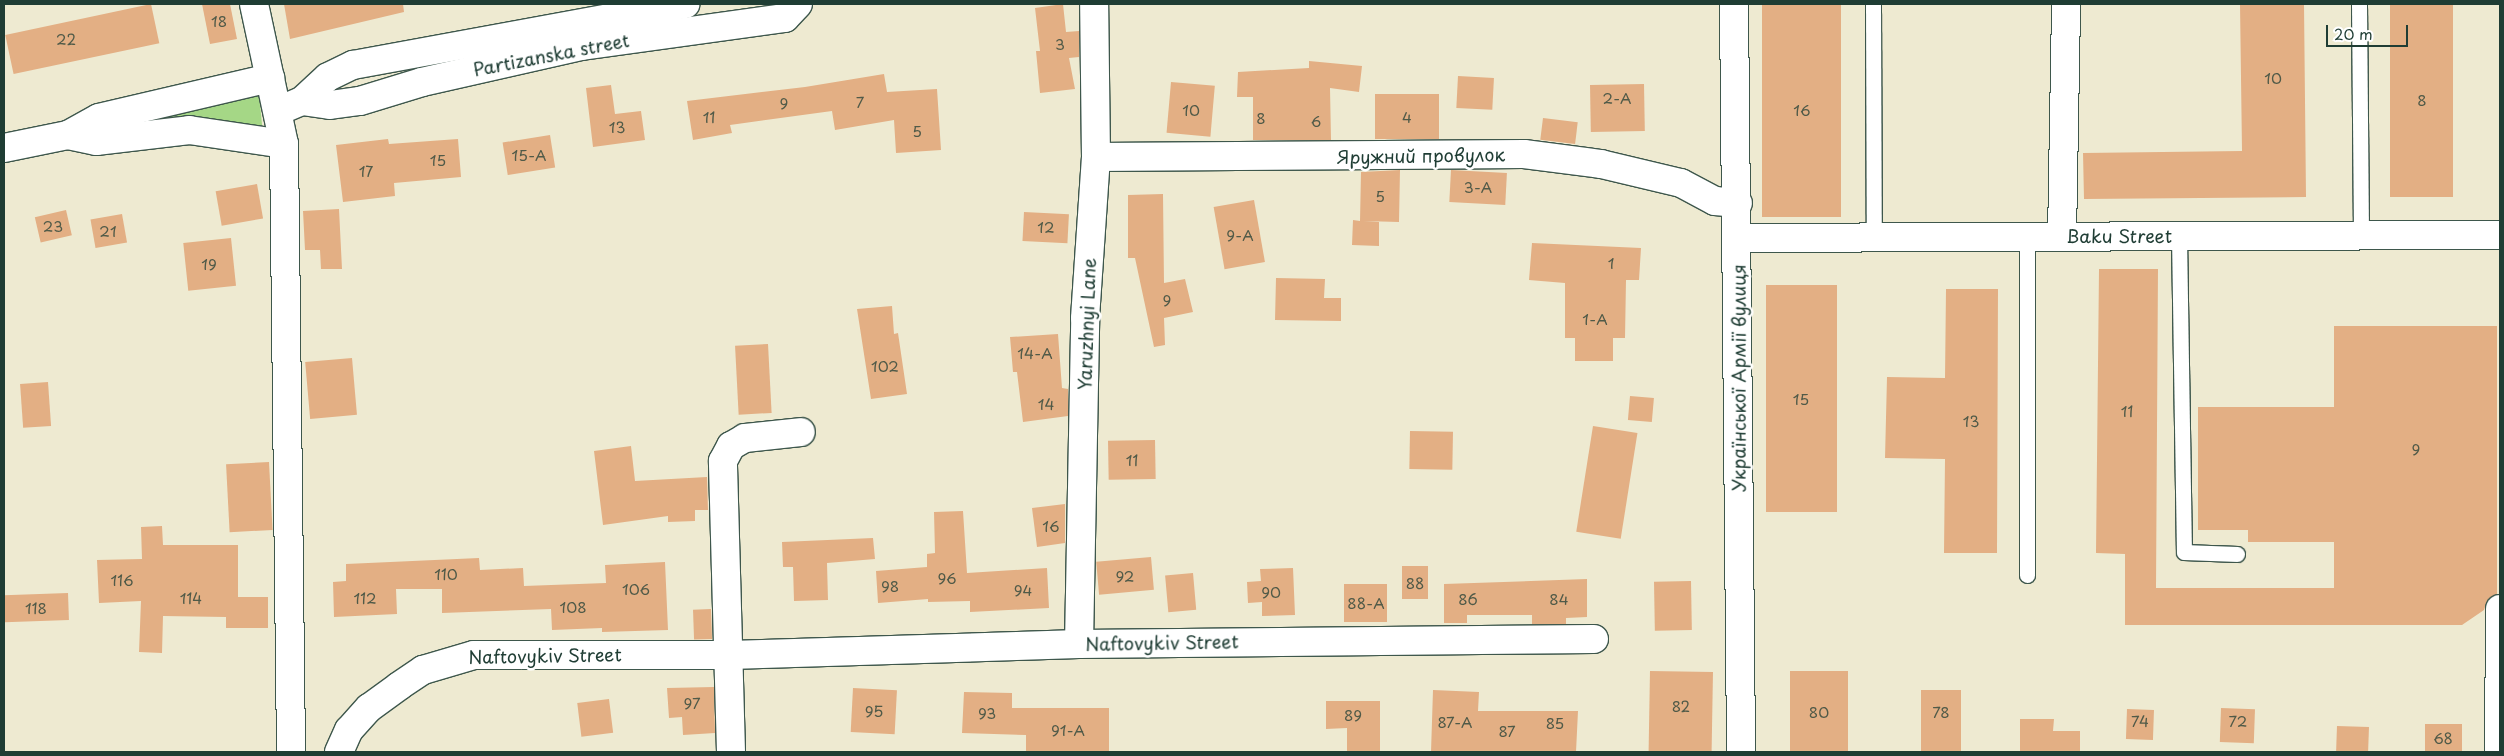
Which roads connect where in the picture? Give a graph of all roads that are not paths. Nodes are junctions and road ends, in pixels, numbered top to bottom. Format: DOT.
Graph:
graph roads {
  1 [pos="254,4"];
  2 [pos="685,4"];
  3 [pos="798,4"];
  4 [pos="1094,4"];
  5 [pos="1734,4"];
  6 [pos="1873,4"];
  7 [pos="2066,4"];
  8 [pos="2359,4"];
  9 [pos="270,78"];
  10 [pos="290,106"];
  11 [pos="68,135"];
  12 [pos="284,144"];
  13 [pos="4,148"];
  14 [pos="1096,157"];
  15 [pos="1738,203"];
  16 [pos="2361,235"];
  17 [pos="2500,235"];
  18 [pos="2179,236"];
  19 [pos="2026,237"];
  20 [pos="2062,237"];
  21 [pos="1738,238"];
  22 [pos="1874,238"];
  23 [pos="801,432"];
  24 [pos="2237,554"];
  25 [pos="2027,575"];
  26 [pos="2500,609"];
  27 [pos="1594,640"];
  28 [pos="1079,644"];
  29 [pos="730,655"];
  30 [pos="291,752"];
  31 [pos="339,752"];
  32 [pos="731,752"];
  33 [pos="1741,752"];
  34 [pos="2499,752"];
  1 -- 9 [label="street"];
  2 -- 10 [label="street, Partizanska street"];
  3 -- 10 [label="street, Partizanska street"];
  4 -- 14 [label="street, Yaruzhnyi Lane"];
  5 -- 15 [label="street, Української Армії вулиця"];
  6 -- 22 [label="lane"];
  7 -- 20 [label="street"];
  8 -- 16 [label="lane"];
  9 -- 10 [label="street"];
  9 -- 11 [label="street"];
  10 -- 12 [label="street"];
  11 -- 12 [label="street"];
  11 -- 13 [label="street"];
  12 -- 30 [label="street"];
  14 -- 15 [label="street, Яружний провулок"];
  14 -- 28 [label="street, Yaruzhnyi Lane"];
  15 -- 21 [label="street, Української Армії вулиця"];
  16 -- 17 [label="street, Baku Street"];
  16 -- 18 [label="street, Baku Street"];
  18 -- 20 [label="street, Baku Street"];
  18 -- 24 [label="lane"];
  19 -- 20 [label="street, Baku Street"];
  19 -- 22 [label="street, Baku Street"];
  19 -- 25 [label="lane"];
  21 -- 22 [label="street, Baku Street"];
  21 -- 33 [label="street, Української Армії вулиця"];
  23 -- 29 [label="street"];
  26 -- 34 [label="street"];
  27 -- 28 [label="street, Naftovykiv Street"];
  28 -- 29 [label="street, Naftovykiv Street"];
  29 -- 31 [label="street, Naftovykiv Street"];
  29 -- 32 [label="street"];
}
